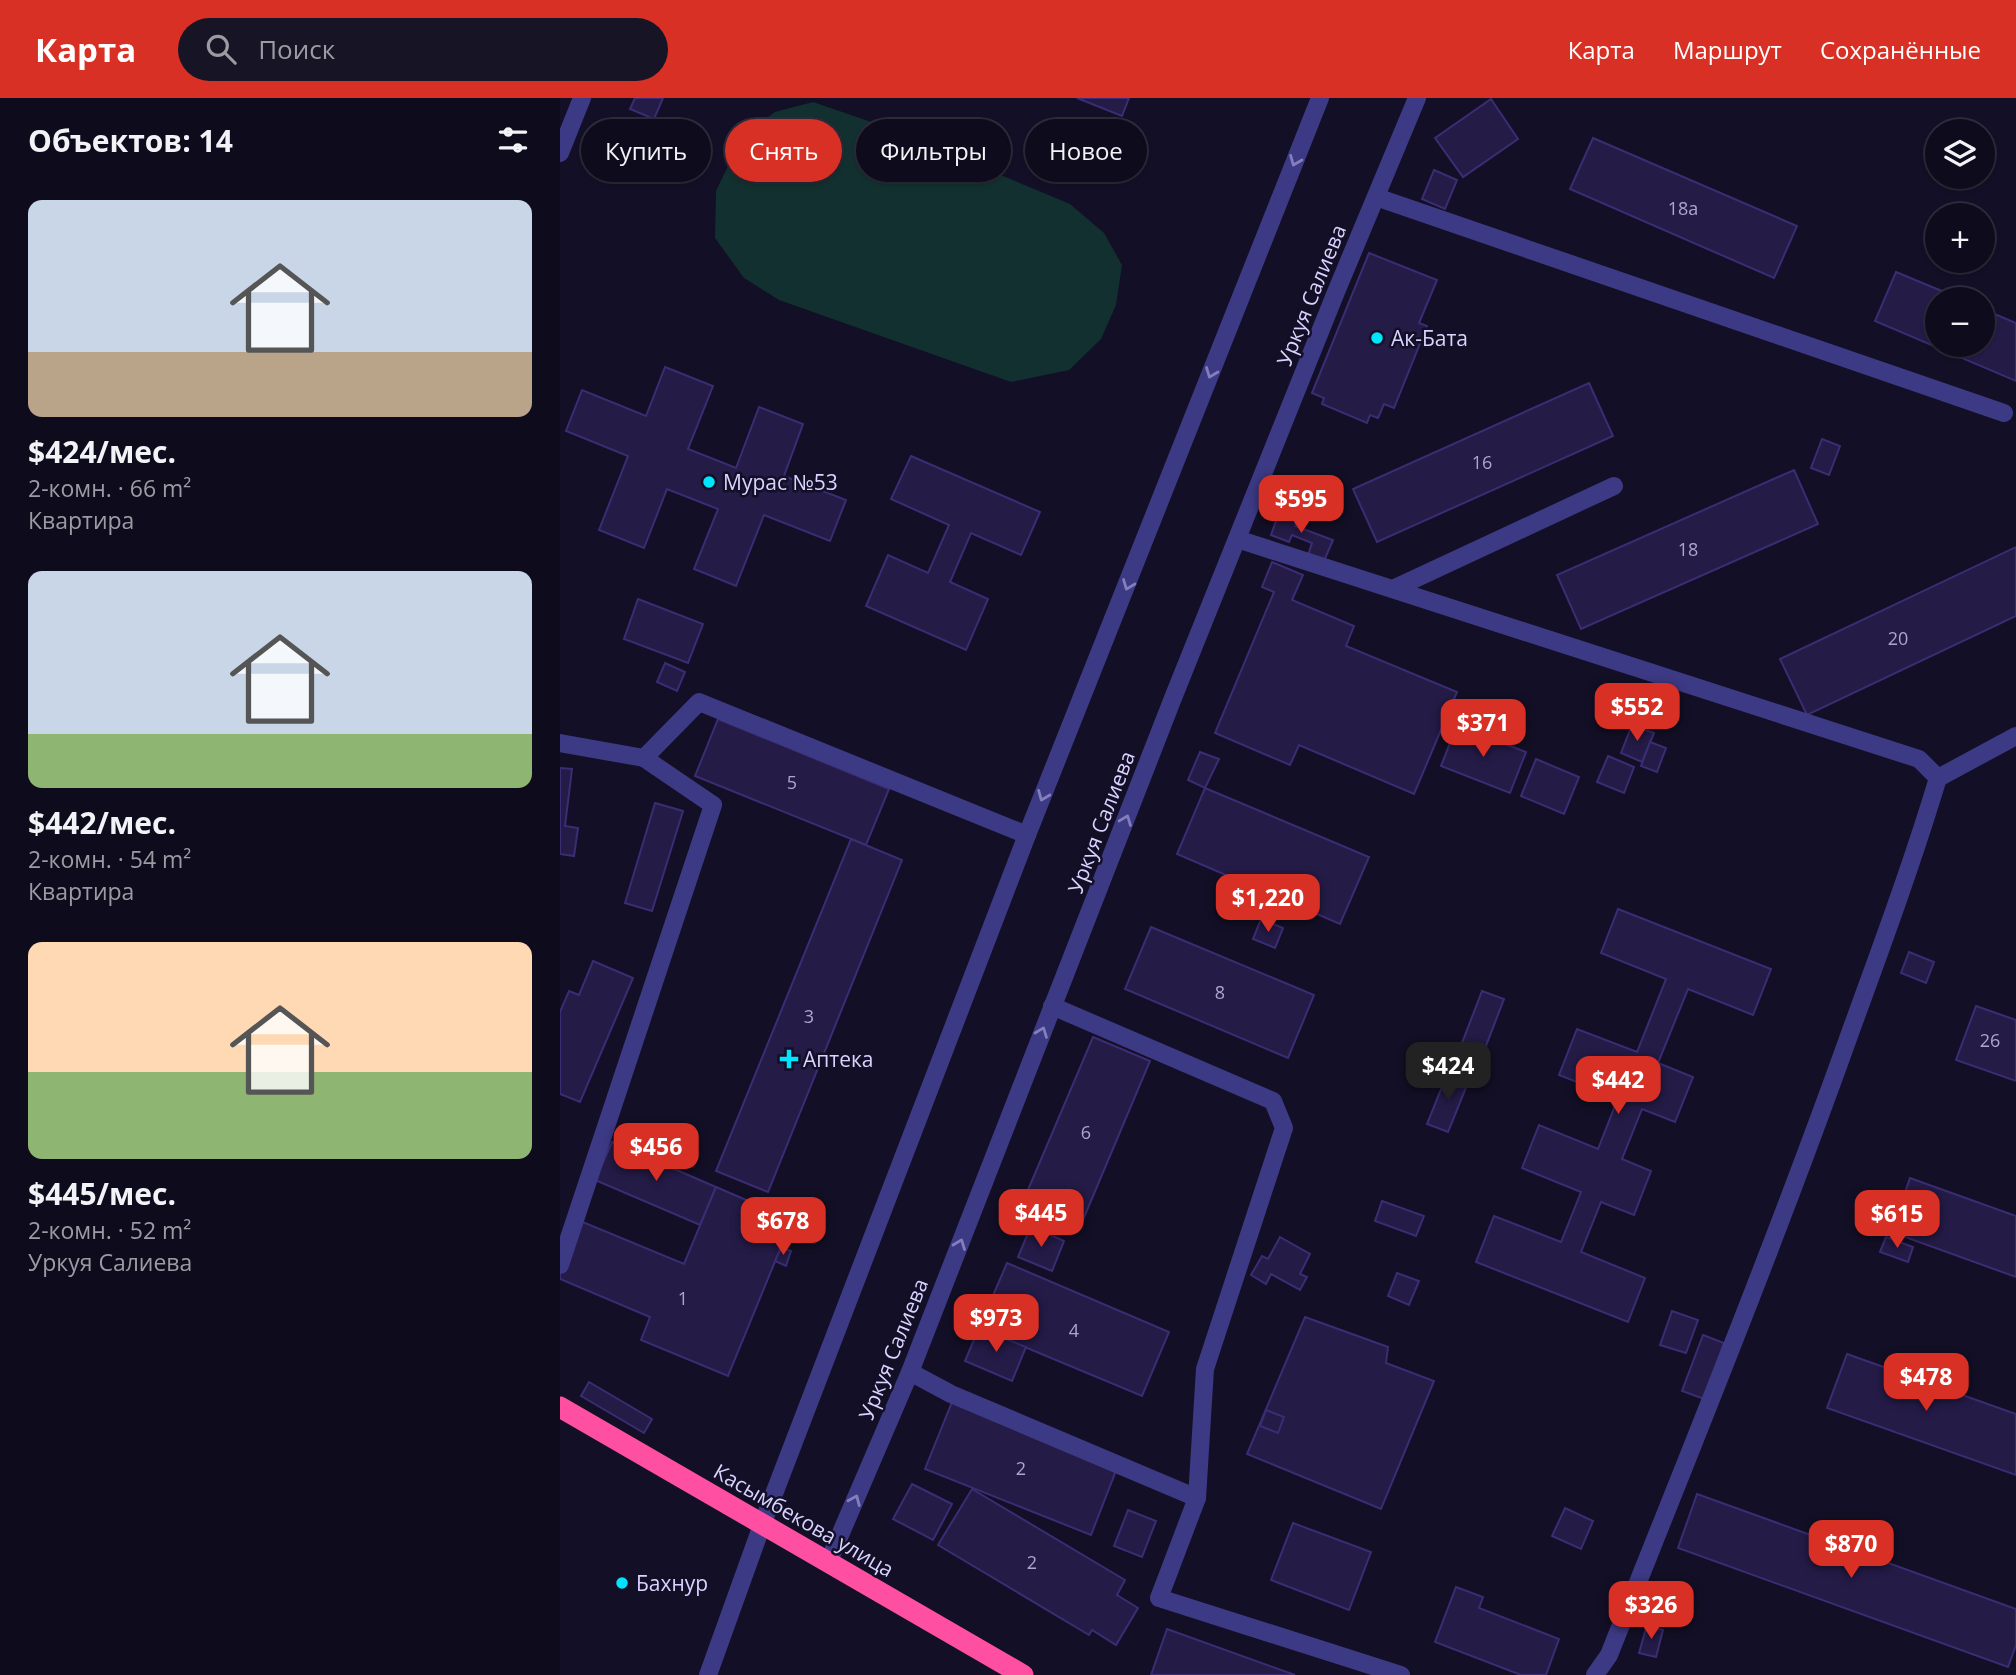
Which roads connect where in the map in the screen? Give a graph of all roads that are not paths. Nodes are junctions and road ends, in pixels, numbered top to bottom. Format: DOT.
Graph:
graph roads {
  1 [pos="582,98"];
  2 [pos="1320,98"];
  3 [pos="1417,98"];
  4 [pos="560,153"];
  5 [pos="1376,197"];
  6 [pos="2004,412"];
  7 [pos="1614,486"];
  8 [pos="1237,539"];
  9 [pos="1393,589"];
  10 [pos="2016,736"];
  11 [pos="560,744"];
  12 [pos="644,758"];
  13 [pos="1938,778"];
  14 [pos="1027,835"];
  15 [pos="1052,1006"];
  16 [pos="560,1265"];
  17 [pos="910,1372"];
  18 [pos="560,1407"];
  19 [pos="1196,1498"];
  20 [pos="762,1525"];
  21 [pos="828,1563"];
  22 [pos="708,1675"];
  23 [pos="1023,1675"];
  24 [pos="1401,1675"];
  25 [pos="1595,1675"];
  1 -- 4 [label="street"];
  2 -- 14 [label="street, one-way"];
  3 -- 5 [label="street, Уркуя Салиева"];
  5 -- 6 [label="street"];
  5 -- 8 [label="street, Уркуя Салиева"];
  7 -- 9 [label="street"];
  8 -- 9 [label="street"];
  15 -- 8 [label="street, Уркуя Салиева, one-way"];
  9 -- 13 [label="street"];
  10 -- 13 [label="street"];
  11 -- 12 [label="street"];
  12 -- 14 [label="street"];
  12 -- 16 [label="street"];
  13 -- 25 [label="street"];
  14 -- 20 [label="street"];
  17 -- 15 [label="street, Уркуя Салиева, one-way"];
  15 -- 19 [label="street"];
  17 -- 19 [label="street"];
  21 -- 17 [label="street, Уркуя Салиева, one-way"];
  18 -- 20 [label="highway, Касымбекова улица"];
  19 -- 24 [label="street"];
  20 -- 21 [label="highway, Касымбекова улица"];
  20 -- 22 [label="street"];
  21 -- 23 [label="highway, Касымбекова улица"];
}
